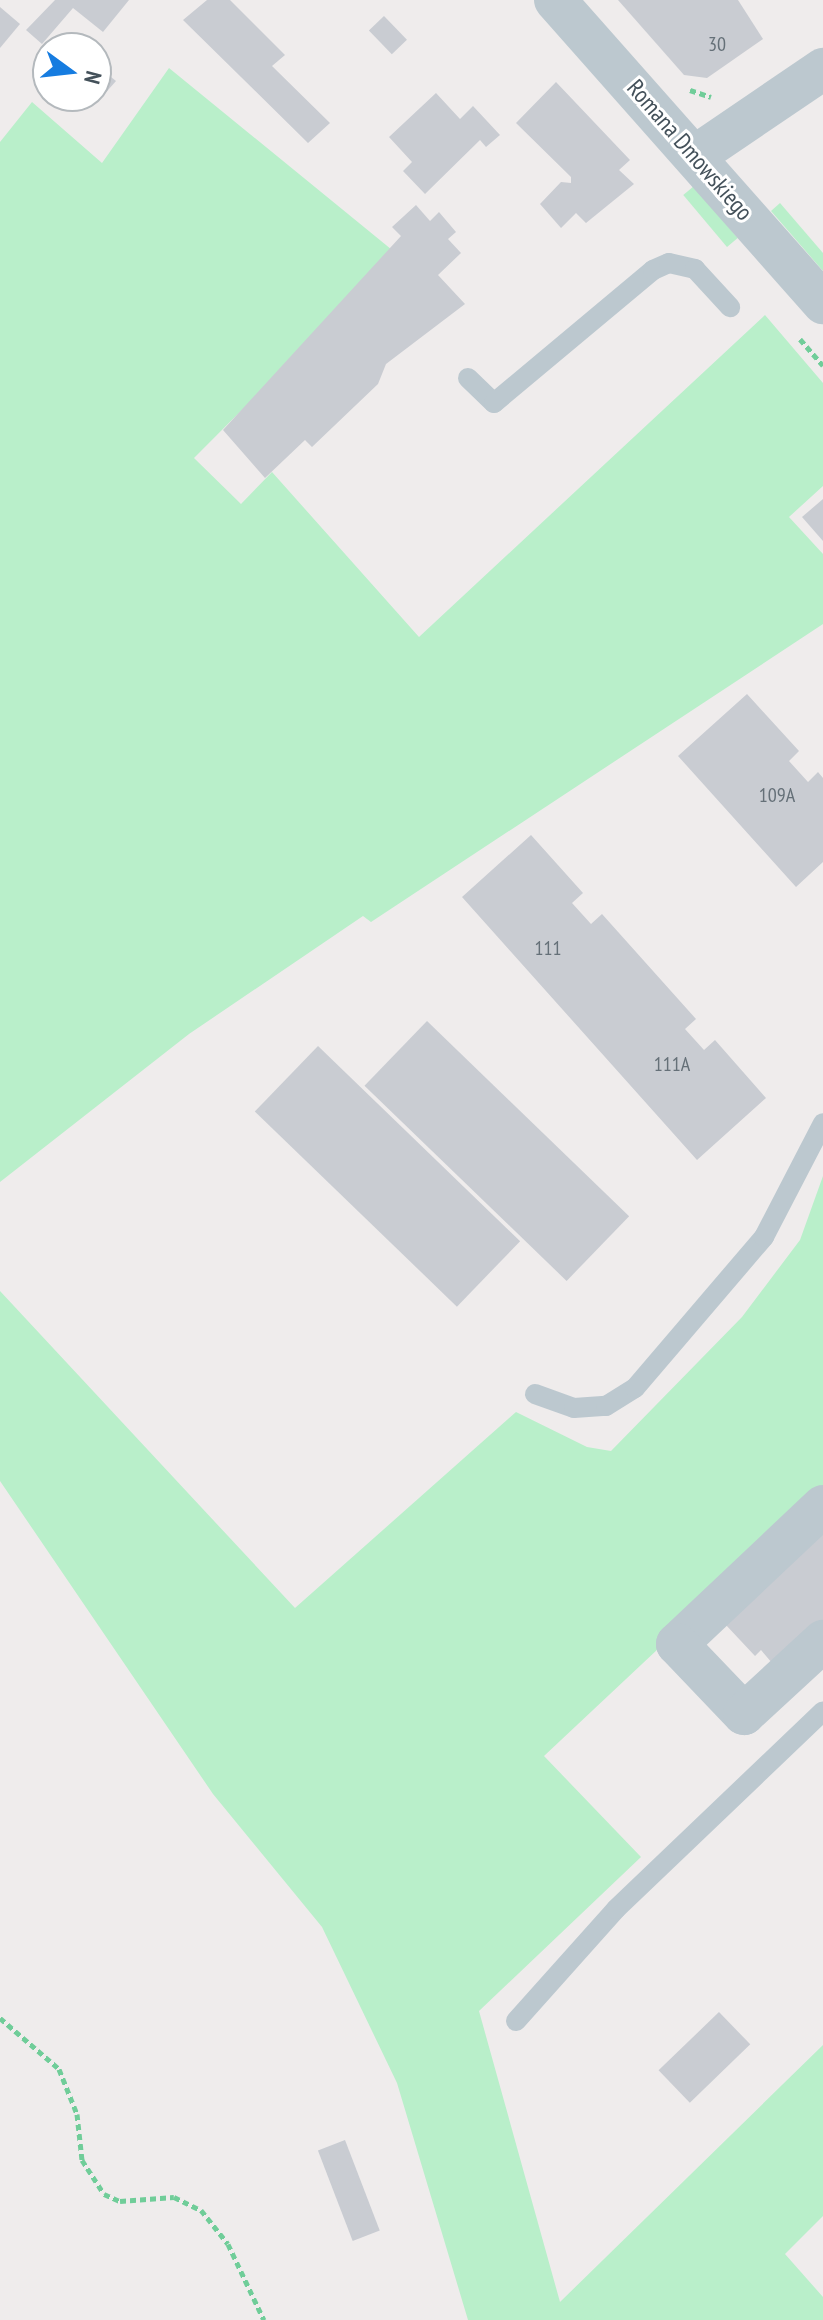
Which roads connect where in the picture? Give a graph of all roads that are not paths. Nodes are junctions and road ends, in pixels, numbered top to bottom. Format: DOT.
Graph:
graph roads {
  1 [pos="555,0"];
  2 [pos="823,69"];
  3 [pos="695,156"];
  4 [pos="823,303"];
  5 [pos="730,307"];
  6 [pos="468,378"];
  7 [pos="823,1123"];
  8 [pos="535,1394"];
  9 [pos="823,1506"];
  10 [pos="823,1641"];
  11 [pos="823,1711"];
  12 [pos="516,2021"];
  1 -- 3 [label="street, Romana Dmowskiego"];
  2 -- 3 [label="street"];
  3 -- 4 [label="street, Romana Dmowskiego"];
  5 -- 6 [label="lane"];
  7 -- 8 [label="lane"];
  9 -- 10 [label="street"];
  11 -- 12 [label="lane"];
}
